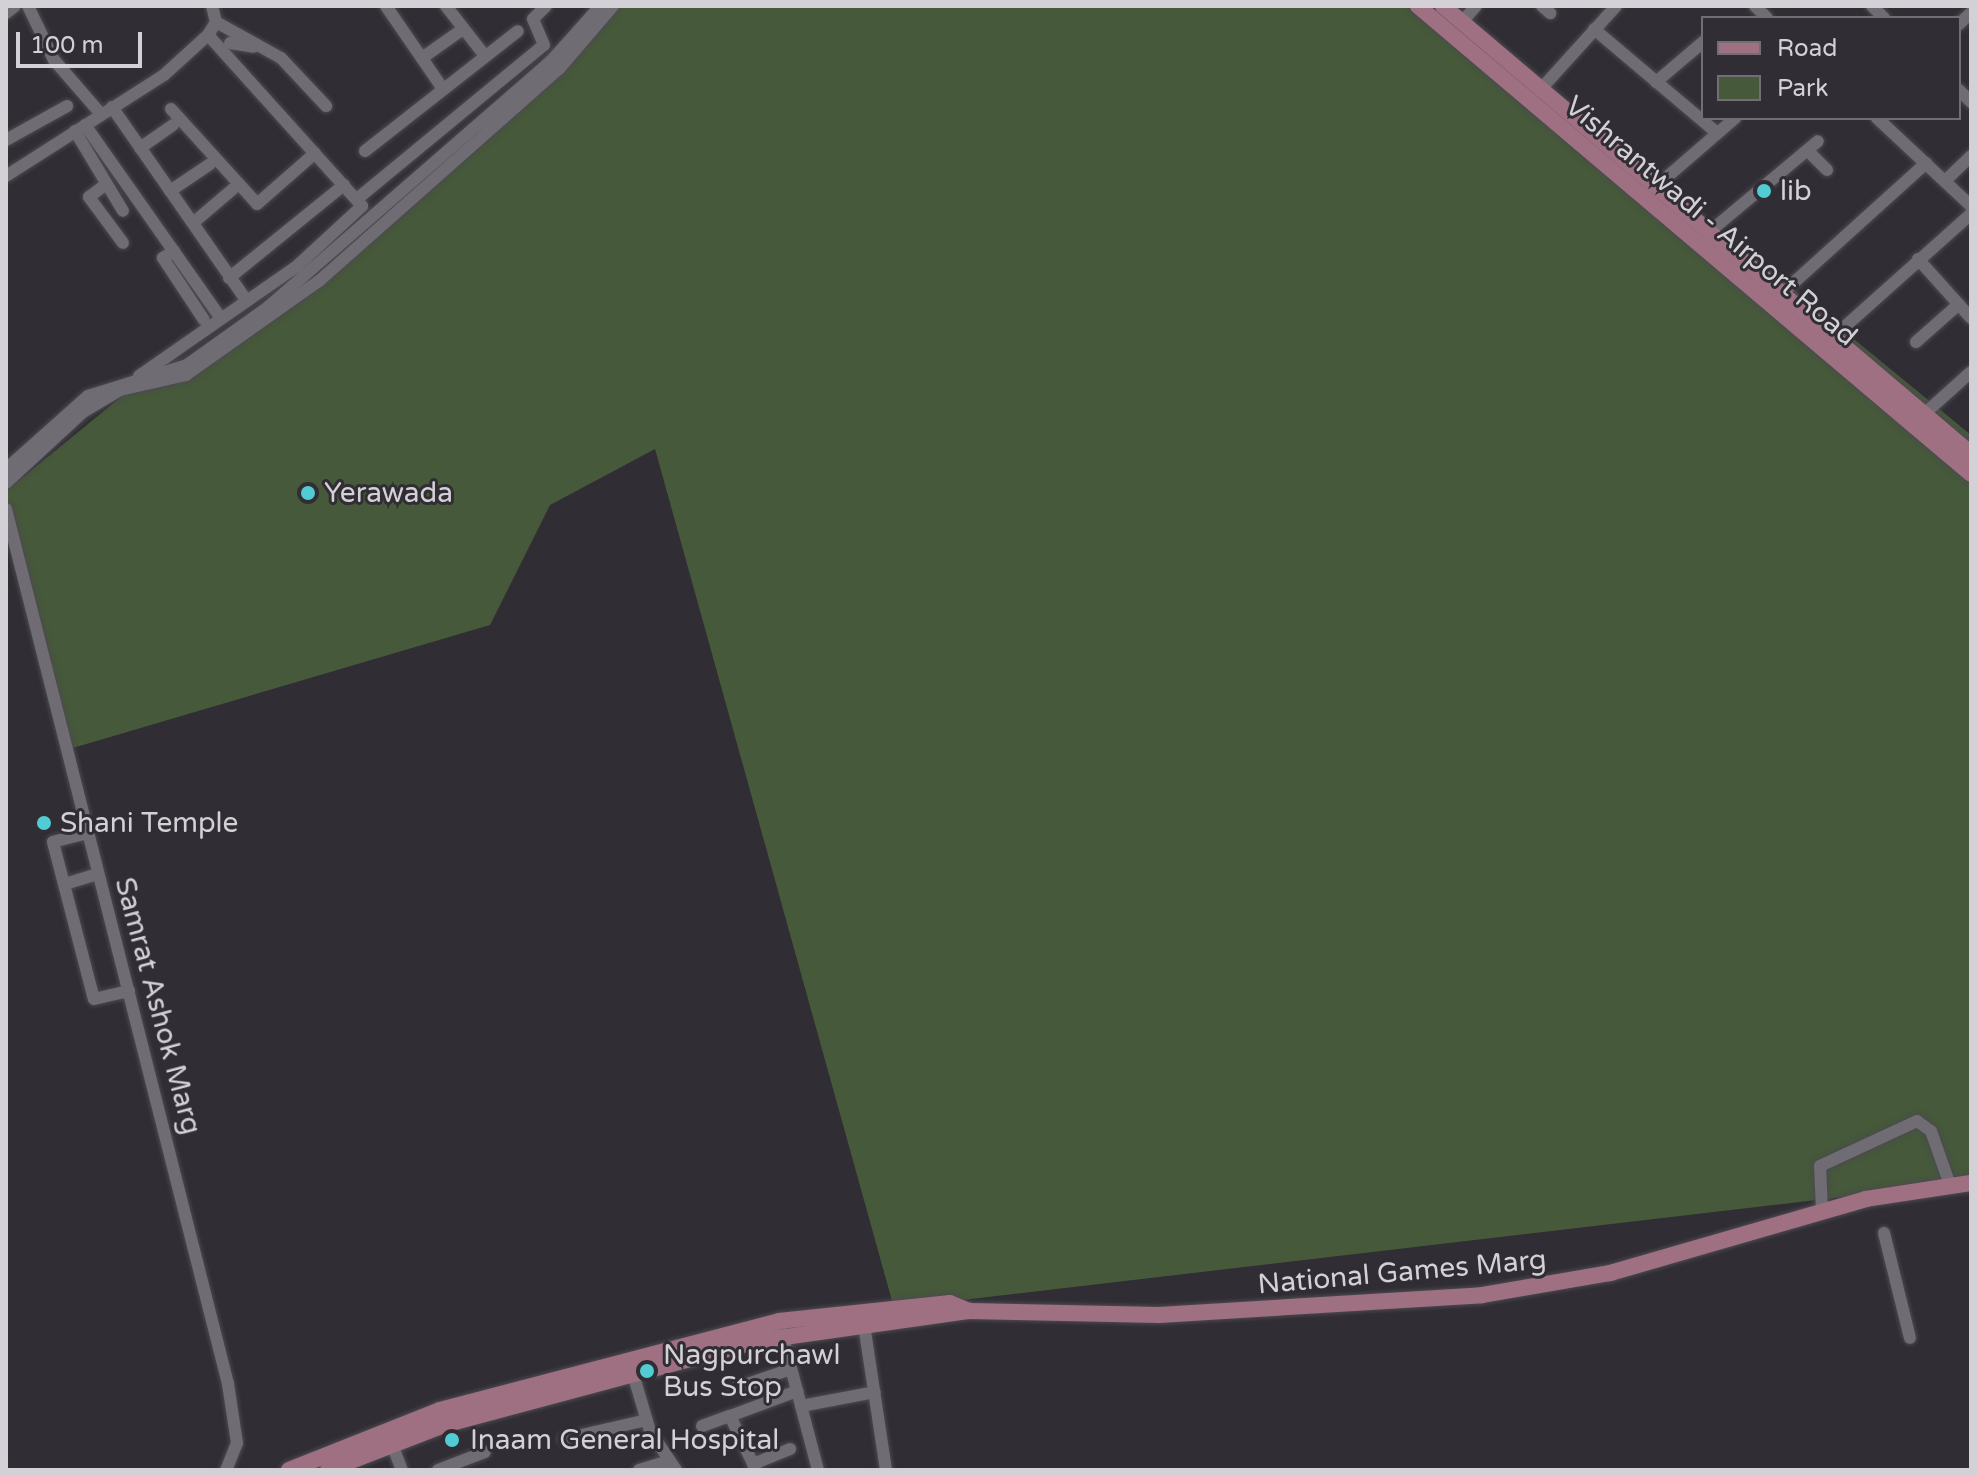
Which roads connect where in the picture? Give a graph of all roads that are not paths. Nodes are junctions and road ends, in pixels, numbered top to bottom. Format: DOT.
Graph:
graph roads {
  1 [pos="15,6"];
  2 [pos="28,6"];
  3 [pos="212,6"];
  4 [pos="386,6"];
  5 [pos="446,6"];
  6 [pos="546,6"];
  7 [pos="600,6"];
  8 [pos="613,6"];
  9 [pos="1418,6"];
  10 [pos="1443,6"];
  11 [pos="1476,6"];
  12 [pos="1616,6"];
  13 [pos="6,13"];
  14 [pos="216,22"];
  15 [pos="1462,22"];
  16 [pos="463,29"];
  17 [pos="1594,29"];
  18 [pos="518,31"];
  19 [pos="208,35"];
  20 [pos="230,43"];
  21 [pos="1701,44"];
  22 [pos="485,56"];
  23 [pos="281,58"];
  24 [pos="422,58"];
  25 [pos="1656,82"];
  26 [pos="443,89"];
  27 [pos="1541,89"];
  28 [pos="67,106"];
  29 [pos="326,106"];
  30 [pos="171,109"];
  31 [pos="106,111"];
  32 [pos="1701,120"];
  33 [pos="1701,120"];
  34 [pos="1733,120"];
  35 [pos="1879,120"];
  36 [pos="173,125"];
  37 [pos="80,128"];
  38 [pos="1717,133"];
  39 [pos="8,136"];
  40 [pos="1818,141"];
  41 [pos="140,148"];
  42 [pos="365,151"];
  43 [pos="1808,151"];
  44 [pos="315,153"];
  45 [pos="1971,156"];
  46 [pos="1926,163"];
  47 [pos="210,164"];
  48 [pos="1827,170"];
  49 [pos="6,176"];
  50 [pos="1945,181"];
  51 [pos="105,185"];
  52 [pos="344,185"];
  53 [pos="233,189"];
  54 [pos="170,191"];
  55 [pos="1649,193"];
  56 [pos="357,199"];
  57 [pos="1971,206"];
  58 [pos="123,211"];
  59 [pos="1971,214"];
  60 [pos="193,223"];
  61 [pos="1708,233"];
  62 [pos="123,243"];
  63 [pos="174,251"];
  64 [pos="1918,259"];
  65 [pos="229,278"];
  66 [pos="1780,295"];
  67 [pos="246,300"];
  68 [pos="1959,304"];
  69 [pos="220,317"];
  70 [pos="1971,318"];
  71 [pos="204,320"];
  72 [pos="1831,339"];
  73 [pos="1916,342"];
  74 [pos="1971,372"];
  75 [pos="136,378"];
  76 [pos="1923,415"];
  77 [pos="1971,454"];
  78 [pos="6,469"];
  79 [pos="1971,474"];
  80 [pos="6,483"];
  81 [pos="6,509"];
  82 [pos="88,833"];
  83 [pos="98,874"];
  84 [pos="65,884"];
  85 [pos="129,991"];
  86 [pos="1971,1183"];
  87 [pos="1950,1185"];
  88 [pos="1822,1210"];
  89 [pos="1884,1233"];
  90 [pos="863,1319"];
  91 [pos="781,1329"];
  92 [pos="1910,1338"];
  93 [pos="631,1367"];
  94 [pos="791,1369"];
  95 [pos="733,1389"];
  96 [pos="797,1391"];
  97 [pos="875,1392"];
  98 [pos="801,1406"];
  99 [pos="730,1416"];
  100 [pos="647,1420"];
  101 [pos="702,1426"];
  102 [pos="389,1436"];
  103 [pos="564,1439"];
  104 [pos="790,1449"];
  105 [pos="485,1452"];
  106 [pos="672,1465"];
  107 [pos="755,1467"];
  108 [pos="226,1470"];
  109 [pos="289,1470"];
  110 [pos="328,1470"];
  111 [pos="402,1470"];
  112 [pos="438,1470"];
  113 [pos="639,1470"];
  114 [pos="818,1470"];
  115 [pos="886,1470"];
  1 -- 13 [label="street"];
  2 -- 31 [label="street"];
  3 -- 14 [label="street"];
  4 -- 24 [label="street"];
  5 -- 16 [label="street"];
  6 -- 56 [label="street"];
  7 -- 75 [label="street"];
  8 -- 80 [label="street"];
  9 -- 55 [label="main road, Vishrantwadi - Airport Road"];
  10 -- 15 [label="main road, Vishrantwadi - Airport Road"];
  11 -- 15 [label="street"];
  12 -- 17 [label="street"];
  14 -- 19 [label="street"];
  14 -- 23 [label="street"];
  15 -- 27 [label="main road, Vishrantwadi - Airport Road"];
  16 -- 22 [label="street"];
  16 -- 24 [label="street"];
  17 -- 25 [label="street"];
  17 -- 27 [label="street"];
  18 -- 22 [label="street"];
  19 -- 31 [label="street"];
  19 -- 44 [label="street"];
  20 -- 23 [label="street"];
  21 -- 25 [label="street"];
  22 -- 26 [label="street"];
  23 -- 29 [label="street"];
  24 -- 26 [label="street"];
  25 -- 32 [label="street"];
  26 -- 42 [label="street"];
  27 -- 55 [label="main road, Vishrantwadi - Airport Road"];
  28 -- 39 [label="street"];
  30 -- 44 [label="street"];
  31 -- 37 [label="street"];
  31 -- 41 [label="street"];
  33 -- 38 [label="street"];
  34 -- 38 [label="street"];
  35 -- 46 [label="street"];
  36 -- 41 [label="street"];
  37 -- 49 [label="street"];
  37 -- 51 [label="street"];
  37 -- 63 [label="street"];
  38 -- 55 [label="street"];
  40 -- 43 [label="street"];
  41 -- 54 [label="street"];
  43 -- 48 [label="street"];
  43 -- 61 [label="street"];
  44 -- 52 [label="street"];
  45 -- 50 [label="street"];
  46 -- 50 [label="street"];
  46 -- 66 [label="street"];
  47 -- 54 [label="street"];
  50 -- 57 [label="street"];
  51 -- 58 [label="street"];
  51 -- 62 [label="street"];
  52 -- 56 [label="street"];
  52 -- 65 [label="street"];
  53 -- 60 [label="street"];
  54 -- 60 [label="street"];
  55 -- 61 [label="main road, Vishrantwadi - Airport Road"];
  55 -- 79 [label="main road, Vishrantwadi - Airport Road"];
  56 -- 67 [label="street"];
  59 -- 64 [label="street"];
  60 -- 65 [label="street"];
  61 -- 66 [label="main road, Vishrantwadi - Airport Road"];
  63 -- 69 [label="street"];
  63 -- 71 [label="street"];
  64 -- 68 [label="street"];
  64 -- 72 [label="street"];
  65 -- 67 [label="street"];
  66 -- 72 [label="main road, Vishrantwadi - Airport Road"];
  67 -- 69 [label="street"];
  68 -- 70 [label="street"];
  68 -- 73 [label="street"];
  69 -- 75 [label="street"];
  72 -- 76 [label="main road, Vishrantwadi - Airport Road"];
  74 -- 76 [label="street"];
  75 -- 78 [label="street"];
  76 -- 77 [label="main road, Vishrantwadi - Airport Road"];
  81 -- 82 [label="street, Samrat Ashok Marg"];
  82 -- 83 [label="street, Samrat Ashok Marg"];
  82 -- 84 [label="street"];
  83 -- 84 [label="street"];
  83 -- 85 [label="street, Samrat Ashok Marg"];
  84 -- 85 [label="street"];
  85 -- 108 [label="street, Samrat Ashok Marg"];
  86 -- 87 [label="main road, National Games Marg"];
  87 -- 88 [label="main road, National Games Marg"];
  87 -- 88 [label="street"];
  88 -- 90 [label="main road, National Games Marg"];
  89 -- 92 [label="street"];
  90 -- 91 [label="main road, National Games Marg"];
  90 -- 97 [label="street"];
  91 -- 93 [label="main road, National Games Marg"];
  91 -- 94 [label="street"];
  93 -- 100 [label="street"];
  93 -- 102 [label="main road, National Games Marg"];
  94 -- 95 [label="street"];
  94 -- 96 [label="street"];
  96 -- 98 [label="street"];
  96 -- 99 [label="street"];
  97 -- 98 [label="street"];
  97 -- 115 [label="street"];
  98 -- 114 [label="street"];
  99 -- 101 [label="street"];
  99 -- 107 [label="street"];
  100 -- 103 [label="street"];
  100 -- 106 [label="street"];
  102 -- 109 [label="main road, National Games Marg"];
  102 -- 110 [label="main road, National Games Marg"];
  102 -- 111 [label="street"];
  104 -- 107 [label="street"];
  105 -- 112 [label="street"];
  106 -- 113 [label="street"];
}
